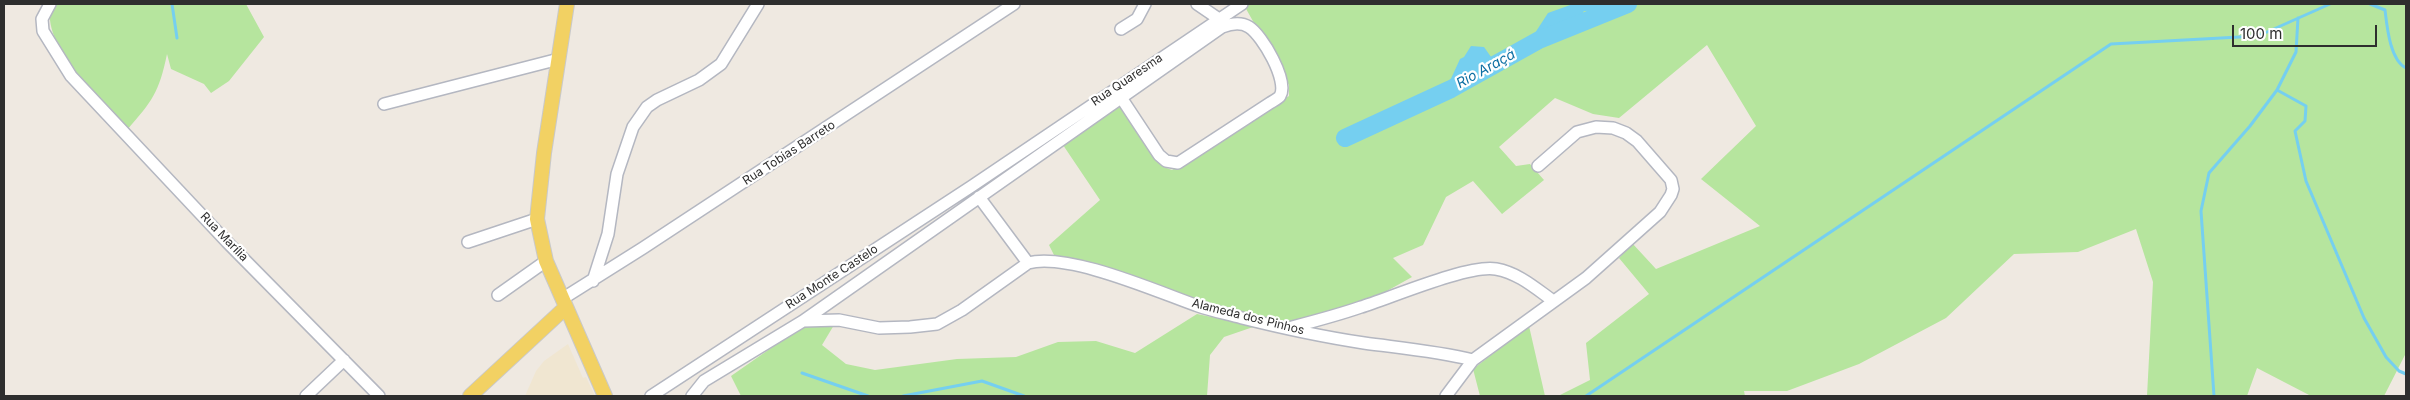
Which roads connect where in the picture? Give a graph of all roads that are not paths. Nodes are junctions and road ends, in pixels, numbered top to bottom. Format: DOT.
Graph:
graph roads {
  1 [pos="50,4"];
  2 [pos="567,4"];
  3 [pos="758,4"];
  4 [pos="1014,4"];
  5 [pos="1145,4"];
  6 [pos="1197,4"];
  7 [pos="1242,4"];
  8 [pos="1218,19"];
  9 [pos="1121,29"];
  10 [pos="559,59"];
  11 [pos="1122,99"];
  12 [pos="384,104"];
  13 [pos="1012,158"];
  14 [pos="1538,166"];
  15 [pos="978,198"];
  16 [pos="537,219"];
  17 [pos="468,242"];
  18 [pos="546,261"];
  19 [pos="1028,263"];
  20 [pos="593,281"];
  21 [pos="498,295"];
  22 [pos="1552,300"];
  23 [pos="563,303"];
  24 [pos="803,321"];
  25 [pos="1288,328"];
  26 [pos="344,360"];
  27 [pos="1472,360"];
  28 [pos="306,396"];
  29 [pos="379,396"];
  30 [pos="470,396"];
  31 [pos="605,396"];
  32 [pos="651,396"];
  33 [pos="692,396"];
  34 [pos="1446,396"];
  1 -- 26 [label="street, Rua Marília"];
  2 -- 10 [label="main road"];
  3 -- 20 [label="street"];
  4 -- 20 [label="street, Rua Tobias Barreto"];
  5 -- 9 [label="street"];
  6 -- 8 [label="street"];
  7 -- 8 [label="street, Rua Quaresma"];
  8 -- 13 [label="street, Rua Quaresma"];
  10 -- 12 [label="street"];
  10 -- 16 [label="main road"];
  11 -- 11 [label="street"];
  11 -- 15 [label="street"];
  13 -- 32 [label="street, Rua Monte Castelo"];
  14 -- 22 [label="street"];
  15 -- 19 [label="street"];
  15 -- 24 [label="street"];
  16 -- 17 [label="street"];
  16 -- 18 [label="main road"];
  18 -- 21 [label="street"];
  18 -- 23 [label="main road"];
  19 -- 24 [label="street"];
  19 -- 25 [label="street, Alameda dos Pinhos"];
  20 -- 23 [label="street, Rua Tobias Barreto"];
  22 -- 25 [label="street"];
  22 -- 27 [label="street"];
  23 -- 30 [label="main road"];
  23 -- 31 [label="main road"];
  24 -- 33 [label="street"];
  25 -- 27 [label="street, Alameda dos Pinhos"];
  26 -- 28 [label="street"];
  26 -- 29 [label="street, Rua Marília"];
  27 -- 34 [label="street"];
}
